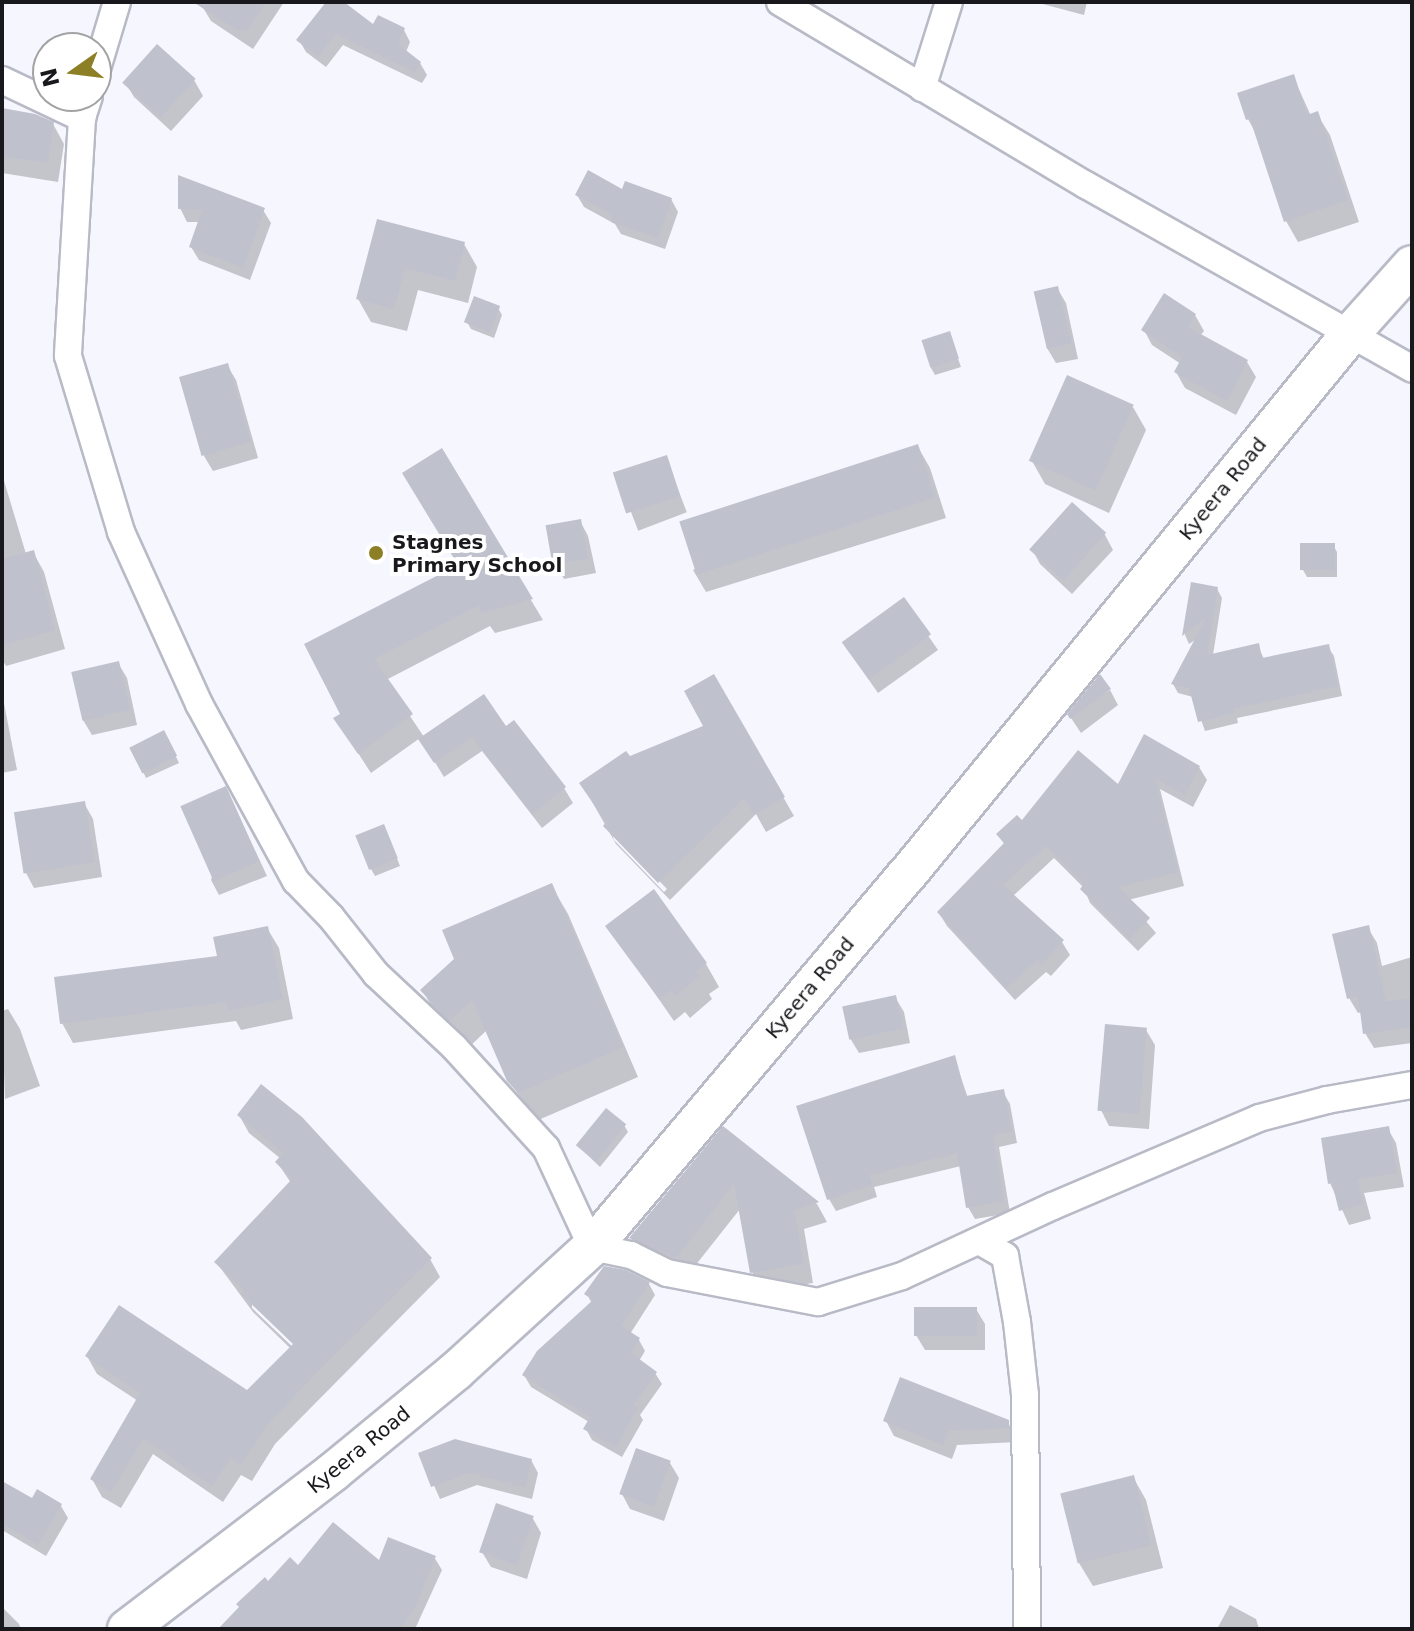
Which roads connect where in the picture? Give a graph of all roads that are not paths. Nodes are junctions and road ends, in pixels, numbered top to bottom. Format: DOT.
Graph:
graph roads {
  1 [pos="117,2"];
  2 [pos="780,2"];
  3 [pos="949,2"];
  4 [pos="108,32"];
  5 [pos="2,80"];
  6 [pos="922,88"];
  7 [pos="32,90"];
  8 [pos="85,112"];
  9 [pos="1412,265"];
  10 [pos="1351,333"];
  11 [pos="1412,369"];
  12 [pos="1412,1085"];
  13 [pos="981,1242"];
  14 [pos="592,1247"];
  15 [pos="127,1629"];
  16 [pos="1027,1629"];
  1 -- 4 [label="street"];
  2 -- 6 [label="street"];
  3 -- 6 [label="street"];
  5 -- 7 [label="street"];
  6 -- 10 [label="street"];
  8 -- 14 [label="street"];
  9 -- 10 [label="main road, Kyeera Road"];
  10 -- 11 [label="street"];
  10 -- 14 [label="main road, Kyeera Road"];
  12 -- 13 [label="street"];
  13 -- 14 [label="street"];
  13 -- 16 [label="street"];
  14 -- 15 [label="main road, Kyeera Road"];
}
